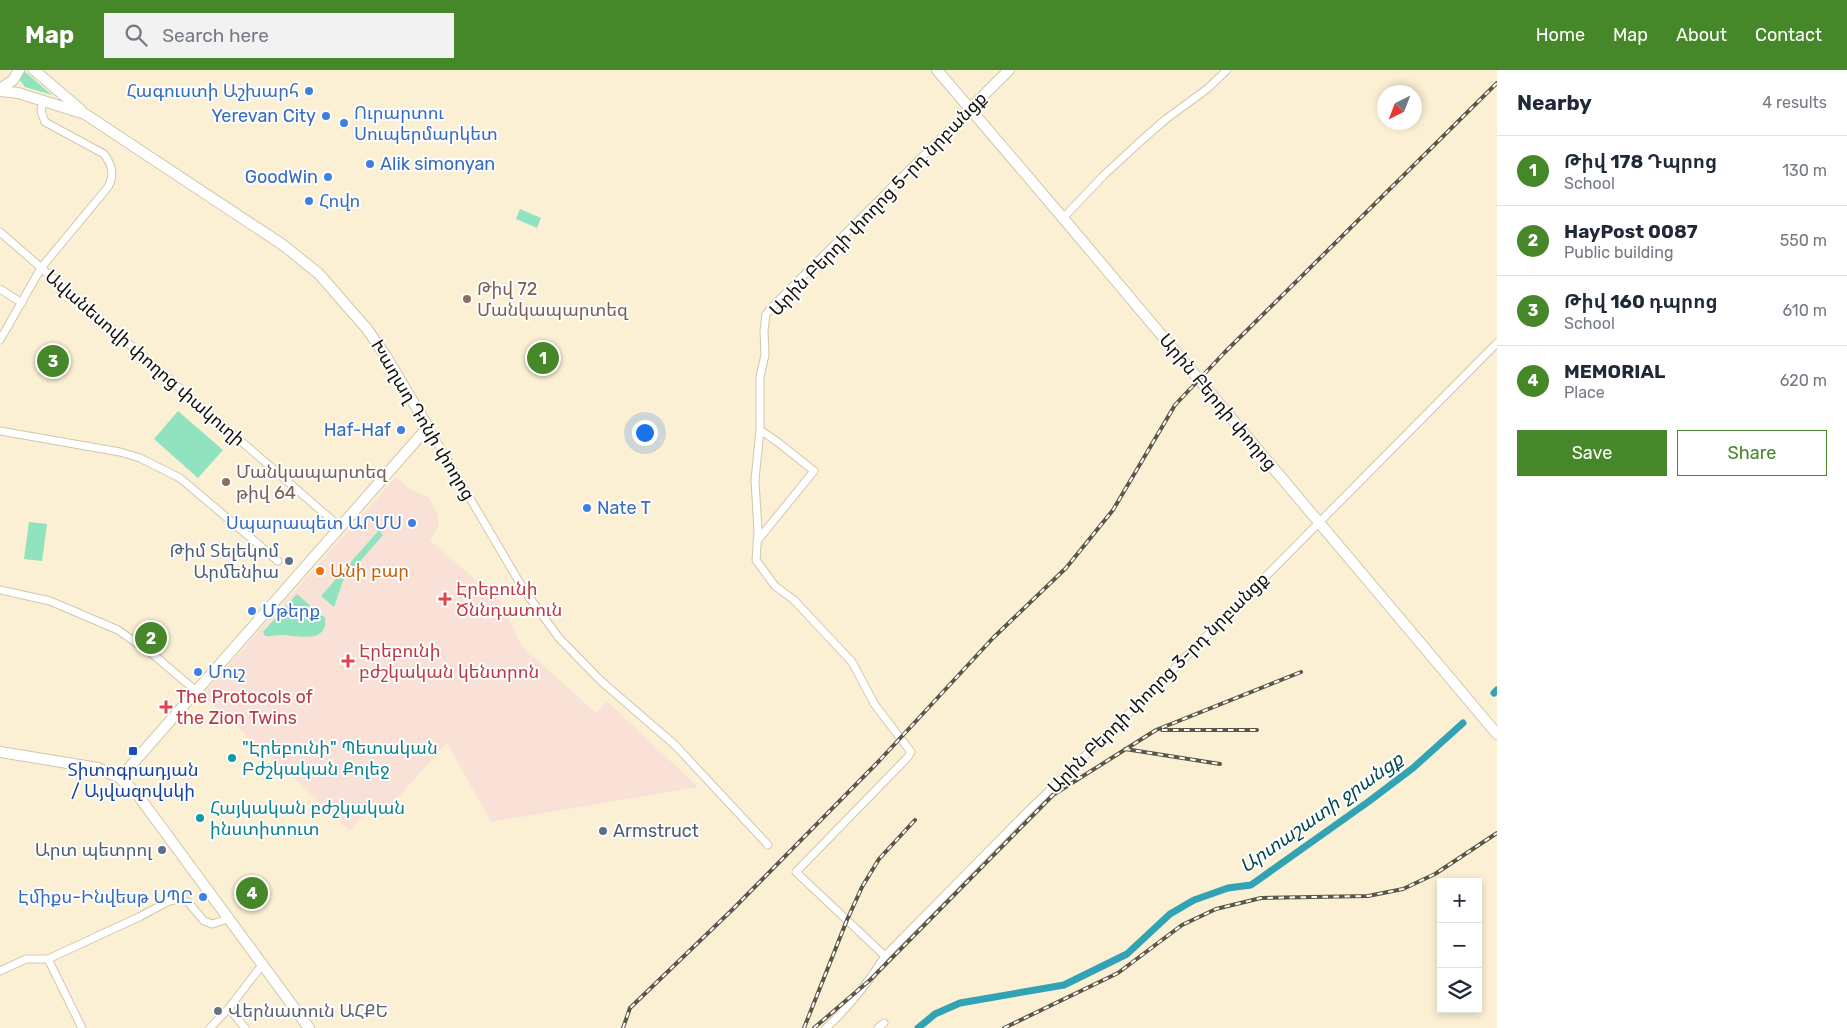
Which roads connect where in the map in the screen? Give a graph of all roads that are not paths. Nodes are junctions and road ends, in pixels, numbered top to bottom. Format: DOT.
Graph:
graph roads {
  1 [pos="19,70"];
  2 [pos="34,70"];
  3 [pos="937,70"];
  4 [pos="1009,70"];
  5 [pos="1227,70"];
  6 [pos="0,90"];
  7 [pos="43,100"];
  8 [pos="970,109"];
  9 [pos="85,114"];
  10 [pos="1063,218"];
  11 [pos="0,232"];
  12 [pos="41,268"];
  13 [pos="0,289"];
  14 [pos="22,303"];
  15 [pos="0,340"];
  16 [pos="1497,343"];
  17 [pos="428,427"];
  18 [pos="760,430"];
  19 [pos="0,431"];
  20 [pos="1319,523"];
  21 [pos="340,527"];
  22 [pos="757,541"];
  23 [pos="278,561"];
  24 [pos="0,590"];
  25 [pos="196,691"];
  26 [pos="1497,734"];
  27 [pos="0,752"];
  28 [pos="120,778"];
  29 [pos="768,845"];
  30 [pos="228,918"];
  31 [pos="885,956"];
  32 [pos="48,959"];
  33 [pos="262,965"];
  34 [pos="0,972"];
  35 [pos="228,1008"];
  36 [pos="884,1023"];
  37 [pos="82,1028"];
  38 [pos="210,1028"];
  39 [pos="245,1028"];
  40 [pos="309,1028"];
  41 [pos="826,1028"];
  42 [pos="878,1028"];
  1 -- 6 [label="street"];
  2 -- 9 [label="street"];
  3 -- 8 [label="street, Արին Բերդի փողոց"];
  4 -- 8 [label="street, Արին Բերդի փողոց 5-րդ նրբանցք"];
  5 -- 10 [label="street"];
  6 -- 7 [label="street, Խաղաղ Դոնի փողոց"];
  7 -- 9 [label="street, Խաղաղ Դոնի փողոց"];
  7 -- 12 [label="street"];
  8 -- 10 [label="street, Արին Բերդի փողոց"];
  8 -- 18 [label="street, Արին Բերդի փողոց 5-րդ նրբանցք"];
  9 -- 17 [label="street, Խաղաղ Դոնի փողոց"];
  10 -- 20 [label="street, Արին Բերդի փողոց"];
  11 -- 12 [label="street, Ավանեսովի փողոց փակուղի"];
  12 -- 14 [label="street"];
  12 -- 21 [label="street, Ավանեսովի փողոց փակուղի"];
  13 -- 14 [label="street"];
  14 -- 15 [label="street"];
  16 -- 20 [label="street, Արին Բերդի փողոց 3-րդ նրբանցք"];
  17 -- 21 [label="street"];
  17 -- 29 [label="street, Խաղաղ Դոնի փողոց"];
  18 -- 22 [label="street, Արին Բերդի փողոց 5-րդ նրբանցք"];
  18 -- 22 [label="street"];
  19 -- 23 [label="street"];
  20 -- 26 [label="street, Արին Բերդի փողոց"];
  20 -- 31 [label="street, Արին Բերդի փողոց 3-րդ նրբանցք"];
  21 -- 25 [label="street"];
  22 -- 31 [label="street, Արին Բերդի փողոց 5-րդ նրբանցք"];
  24 -- 25 [label="street"];
  25 -- 28 [label="street"];
  27 -- 28 [label="street"];
  28 -- 30 [label="street"];
  30 -- 32 [label="street"];
  30 -- 33 [label="street"];
  31 -- 41 [label="street, Արին Բերդի փողոց 3-րդ նրբանցք"];
  32 -- 34 [label="street"];
  32 -- 37 [label="street"];
  33 -- 35 [label="street"];
  33 -- 40 [label="street"];
  35 -- 38 [label="street"];
  35 -- 39 [label="street"];
  36 -- 42 [label="street"];
}
